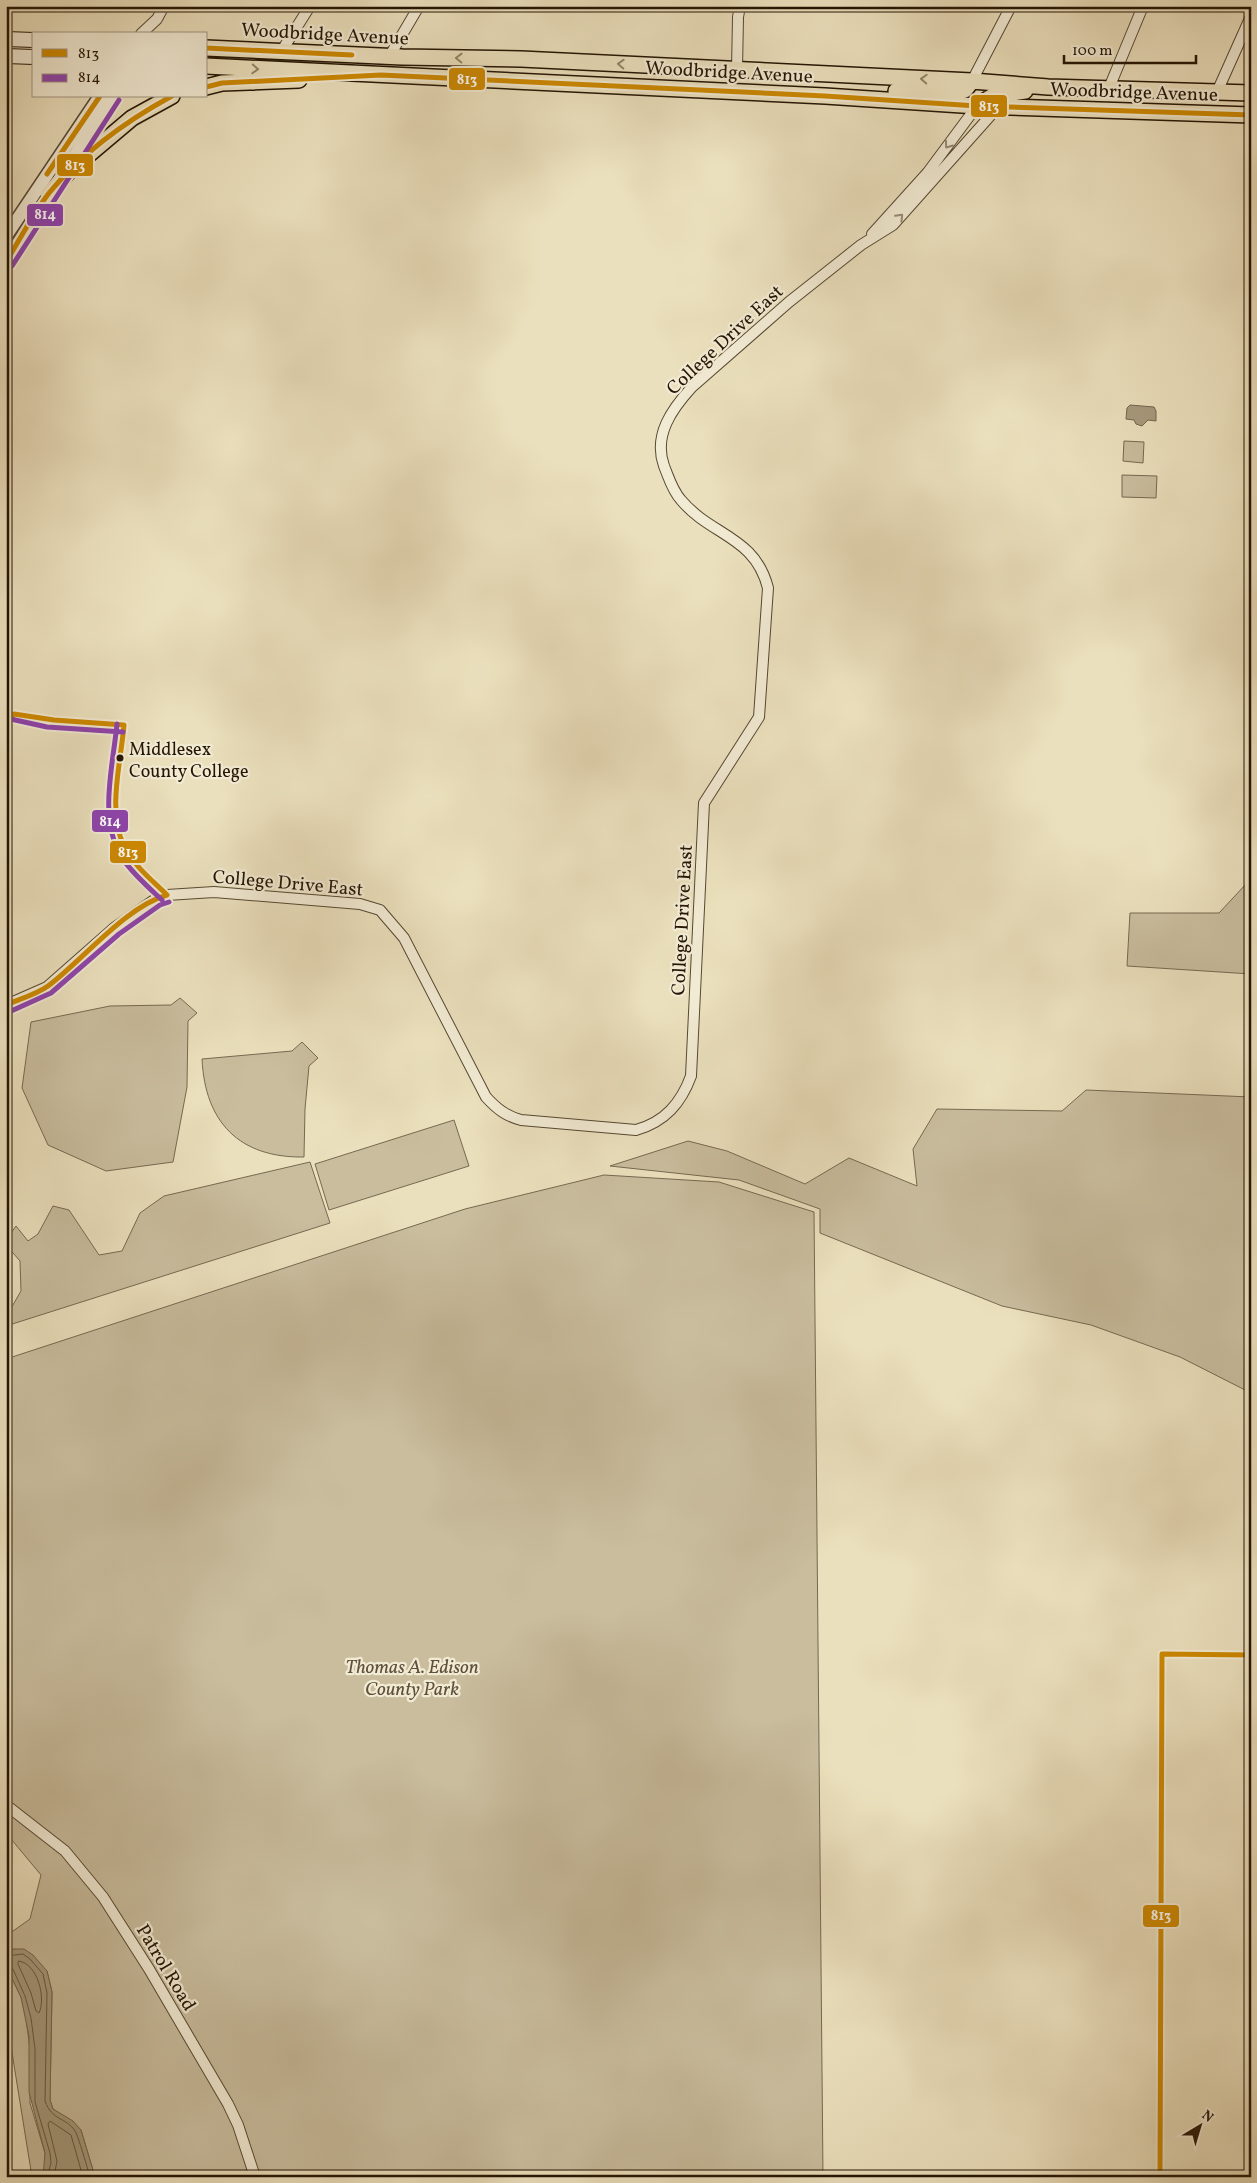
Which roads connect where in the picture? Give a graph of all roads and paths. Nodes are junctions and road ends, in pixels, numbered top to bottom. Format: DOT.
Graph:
graph roads {
  1 [pos="164,6"];
  2 [pos="310,6"];
  3 [pos="419,6"];
  4 [pos="740,6"];
  5 [pos="1011,6"];
  6 [pos="1143,6"];
  7 [pos="1251,16"];
  8 [pos="157,19"];
  9 [pos="143,32"];
  10 [pos="154,32"];
  11 [pos="6,39"];
  12 [pos="32,40"];
  13 [pos="208,48"];
  14 [pos="281,52"];
  15 [pos="6,56"];
  16 [pos="389,57"];
  17 [pos="32,58"];
  18 [pos="208,66"];
  19 [pos="737,70"];
  20 [pos="381,75"];
  21 [pos="972,81"];
  22 [pos="208,87"];
  23 [pos="1048,87"];
  24 [pos="1108,88"];
  25 [pos="1217,92"];
  26 [pos="1251,93"];
  27 [pos="825,96"];
  28 [pos="99,98"];
  29 [pos="112,98"];
  30 [pos="168,98"];
  31 [pos="977,106"];
  32 [pos="999,106"];
  33 [pos="1251,115"];
  34 [pos="48,195"];
  35 [pos="6,236"];
  36 [pos="861,245"];
  37 [pos="6,262"];
  38 [pos="6,1005"];
  39 [pos="6,1805"];
  40 [pos="255,2177"];
  1 -- 8 [label="street"];
  2 -- 14 [label="street"];
  3 -- 16 [label="street"];
  4 -- 19 [label="street"];
  5 -- 21 [label="street"];
  6 -- 24 [label="street"];
  7 -- 25 [label="street"];
  8 -- 9 [label="street"];
  8 -- 10 [label="street"];
  11 -- 12 [label="main road"];
  13 -- 14 [label="main road, Woodbridge Avenue"];
  14 -- 16 [label="main road, Woodbridge Avenue"];
  15 -- 17 [label="main road"];
  19 -- 16 [label="main road, Woodbridge Avenue, one-way"];
  18 -- 20 [label="main road, Woodbridge Avenue, one-way"];
  21 -- 19 [label="main road, Woodbridge Avenue, one-way"];
  20 -- 22 [label="main road"];
  20 -- 27 [label="main road, Woodbridge Avenue"];
  21 -- 23 [label="main road, Woodbridge Avenue"];
  21 -- 27 [label="main road"];
  23 -- 24 [label="main road, Woodbridge Avenue"];
  23 -- 31 [label="main road"];
  24 -- 25 [label="main road, Woodbridge Avenue"];
  25 -- 26 [label="main road, Woodbridge Avenue"];
  27 -- 31 [label="main road, Woodbridge Avenue"];
  28 -- 35 [label="street"];
  29 -- 34 [label="street"];
  30 -- 34 [label="main road"];
  31 -- 32 [label="main road, Woodbridge Avenue"];
  31 -- 36 [label="street, one-way"];
  32 -- 33 [label="main road, Woodbridge Avenue"];
  36 -- 32 [label="street, College Drive East, one-way"];
  34 -- 37 [label="street"];
  36 -- 38 [label="street, College Drive East"];
  39 -- 40 [label="street, Patrol Road"];
}
